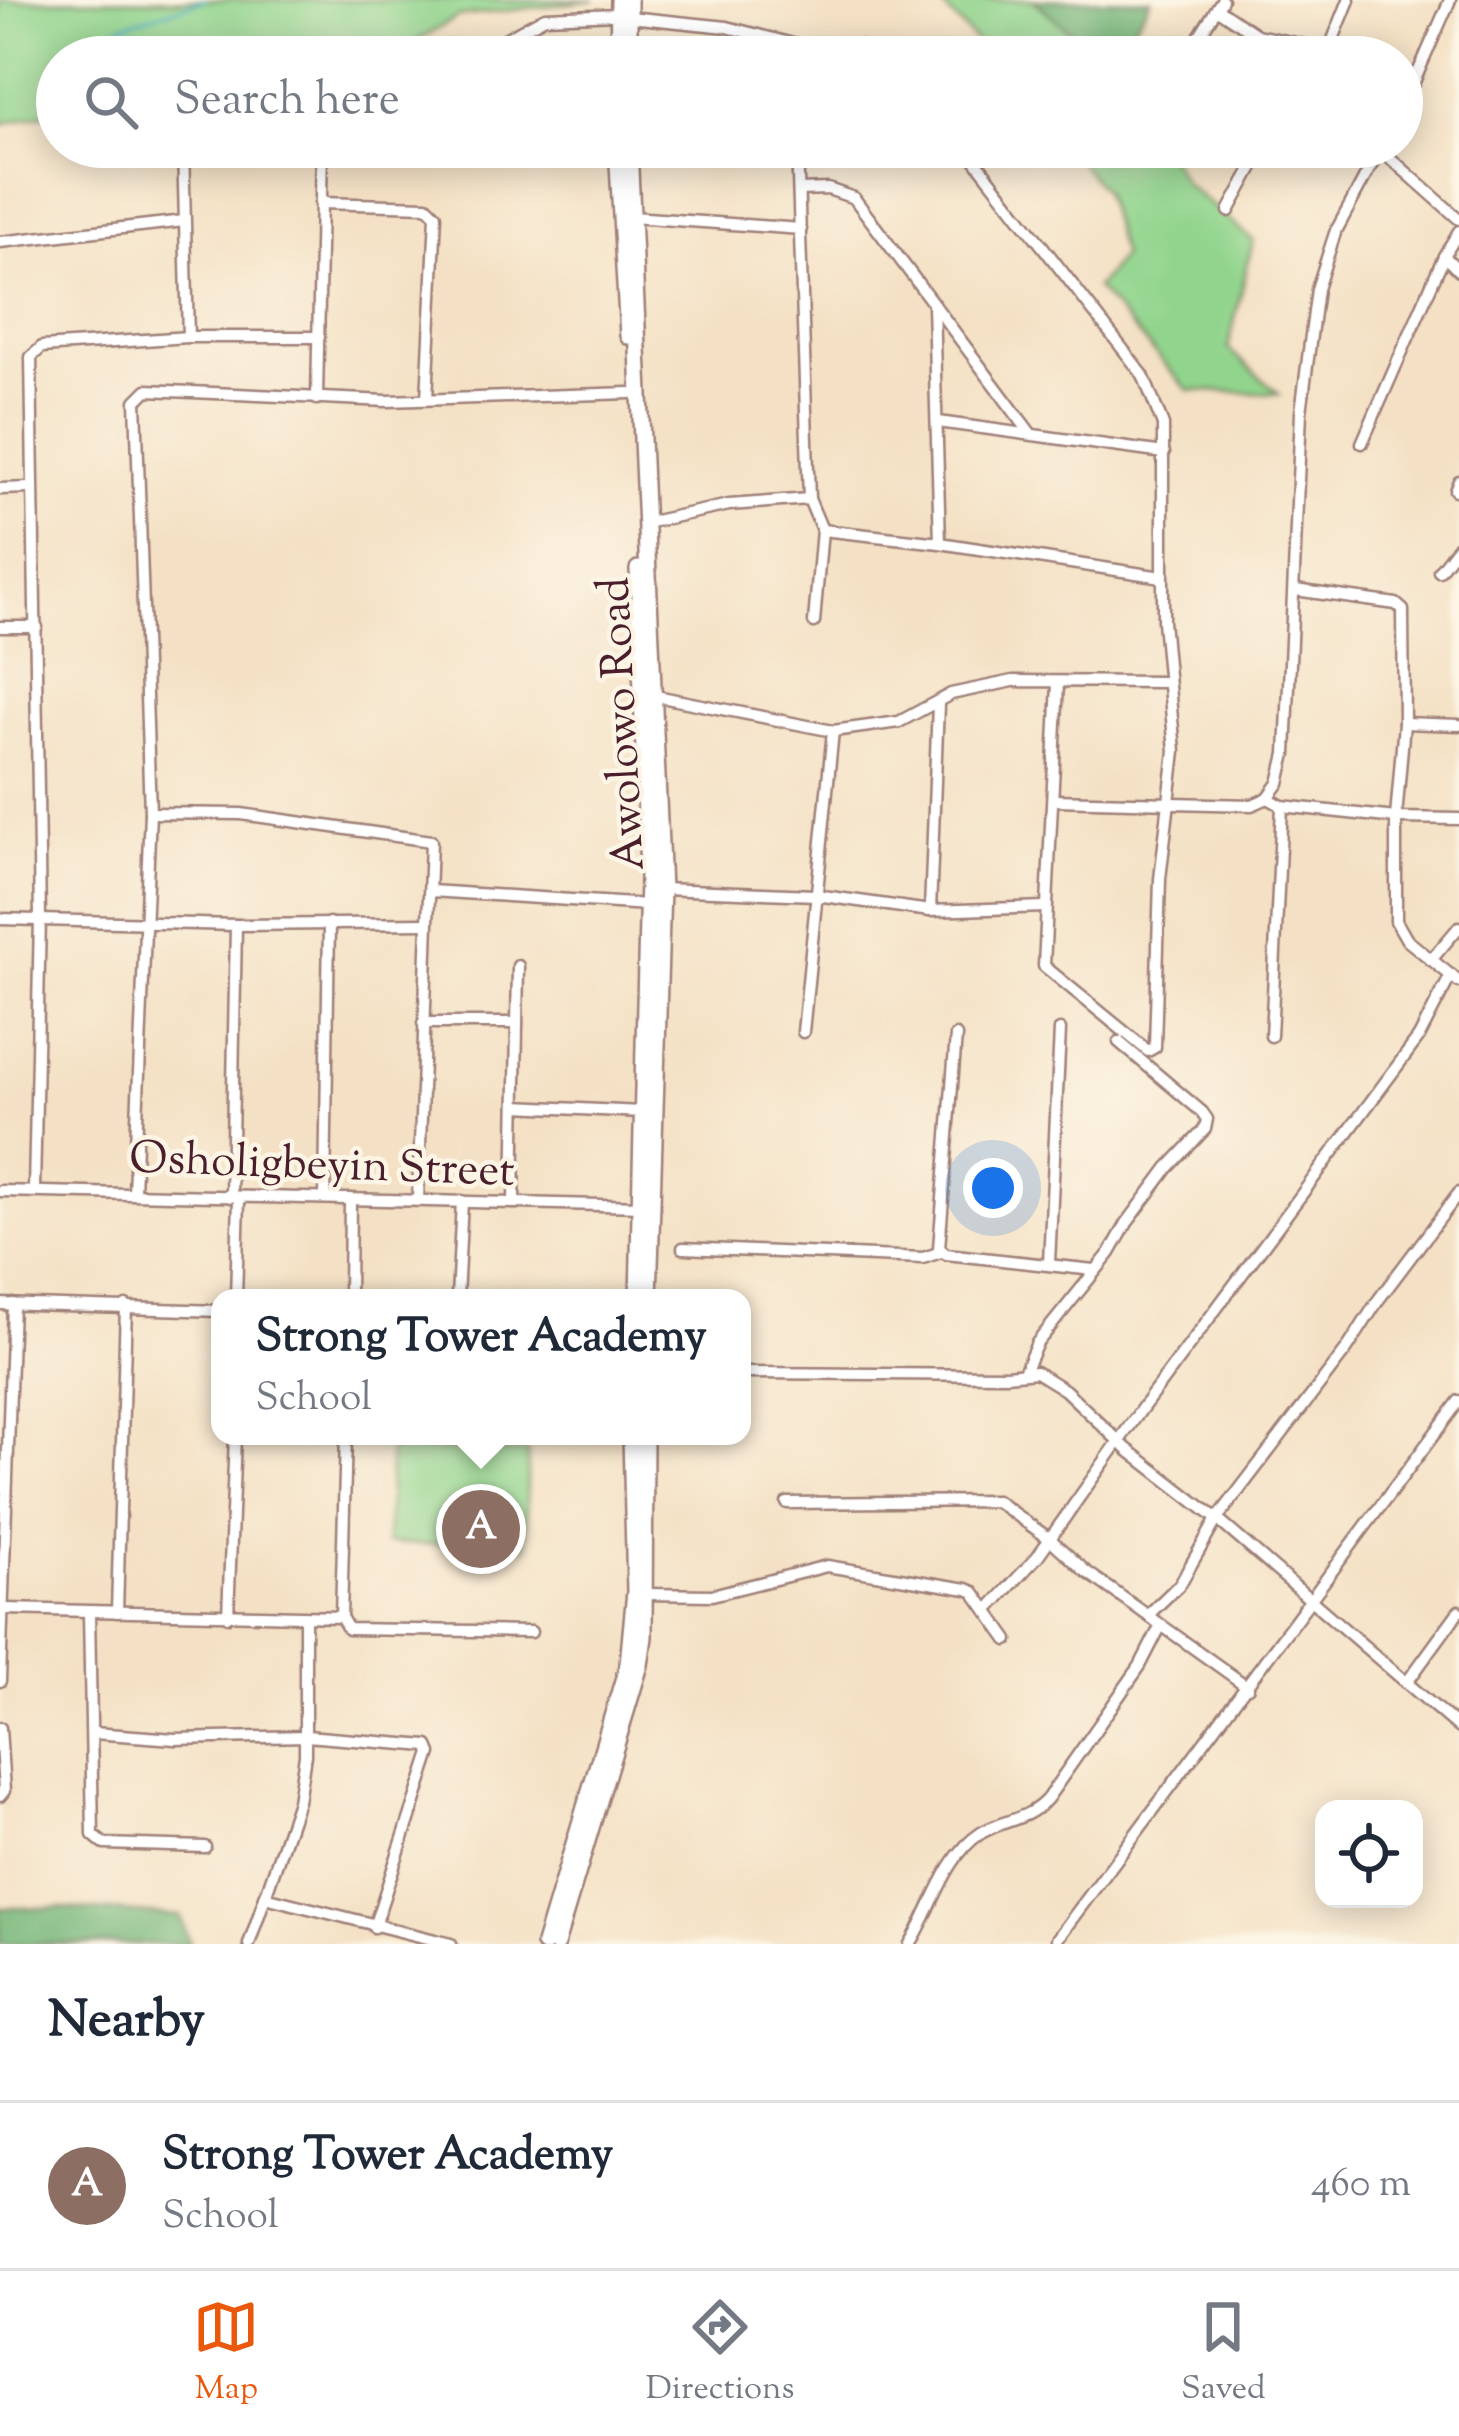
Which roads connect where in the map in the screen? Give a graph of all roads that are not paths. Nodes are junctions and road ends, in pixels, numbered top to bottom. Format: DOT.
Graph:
graph roads {
  1 [pos="1349,0"];
  2 [pos="1450,0"];
  3 [pos="1220,5"];
  4 [pos="624,8"];
  5 [pos="510,36"];
  6 [pos="754,36"];
  7 [pos="1197,36"];
  8 [pos="1260,36"];
  9 [pos="1335,36"];
  10 [pos="1423,62"];
  11 [pos="183,168"];
  12 [pos="321,168"];
  13 [pos="617,168"];
  14 [pos="630,168"];
  15 [pos="798,168"];
  16 [pos="981,168"];
  17 [pos="1253,168"];
  18 [pos="1369,168"];
  19 [pos="1402,168"];
  20 [pos="799,190"];
  21 [pos="320,203"];
  22 [pos="1229,211"];
  23 [pos="632,217"];
  24 [pos="1459,219"];
  25 [pos="184,221"];
  26 [pos="801,229"];
  27 [pos="1459,231"];
  28 [pos="0,242"];
  29 [pos="1444,256"];
  30 [pos="1459,272"];
  31 [pos="933,302"];
  32 [pos="188,337"];
  33 [pos="319,337"];
  34 [pos="630,393"];
  35 [pos="317,399"];
  36 [pos="427,399"];
  37 [pos="938,422"];
  38 [pos="1031,434"];
  39 [pos="1362,443"];
  40 [pos="1164,453"];
  41 [pos="30,488"];
  42 [pos="0,489"];
  43 [pos="809,499"];
  44 [pos="646,523"];
  45 [pos="822,530"];
  46 [pos="940,543"];
  47 [pos="1459,545"];
  48 [pos="1439,571"];
  49 [pos="1162,578"];
  50 [pos="1295,590"];
  51 [pos="814,622"];
  52 [pos="0,627"];
  53 [pos="37,627"];
  54 [pos="1168,682"];
  55 [pos="1058,683"];
  56 [pos="651,694"];
  57 [pos="938,704"];
  58 [pos="1404,723"];
  59 [pos="1459,725"];
  60 [pos="833,731"];
  61 [pos="1268,798"];
  62 [pos="1053,800"];
  63 [pos="1168,806"];
  64 [pos="1282,806"];
  65 [pos="150,813"];
  66 [pos="1396,818"];
  67 [pos="1459,819"];
  68 [pos="662,889"];
  69 [pos="431,891"];
  70 [pos="816,895"];
  71 [pos="648,905"];
  72 [pos="1045,907"];
  73 [pos="930,911"];
  74 [pos="40,918"];
  75 [pos="0,920"];
  76 [pos="143,922"];
  77 [pos="329,923"];
  78 [pos="426,923"];
  79 [pos="236,925"];
  80 [pos="1459,927"];
  81 [pos="1431,960"];
  82 [pos="518,966"];
  83 [pos="1455,978"];
  84 [pos="423,1023"];
  85 [pos="517,1023"];
  86 [pos="1060,1030"];
  87 [pos="803,1032"];
  88 [pos="956,1036"];
  89 [pos="1271,1036"];
  90 [pos="1119,1042"];
  91 [pos="516,1106"];
  92 [pos="642,1112"];
  93 [pos="34,1190"];
  94 [pos="0,1191"];
  95 [pos="134,1192"];
  96 [pos="1459,1193"];
  97 [pos="235,1198"];
  98 [pos="325,1198"];
  99 [pos="350,1199"];
  100 [pos="418,1200"];
  101 [pos="462,1202"];
  102 [pos="514,1203"];
  103 [pos="647,1206"];
  104 [pos="683,1248"];
  105 [pos="941,1252"];
  106 [pos="1049,1263"];
  107 [pos="1094,1270"];
  108 [pos="236,1289"];
  109 [pos="349,1289"];
  110 [pos="457,1289"];
  111 [pos="639,1289"];
  112 [pos="650,1289"];
  113 [pos="6,1304"];
  114 [pos="126,1306"];
  115 [pos="211,1311"];
  116 [pos="1024,1372"];
  117 [pos="751,1373"];
  118 [pos="1459,1401"];
  119 [pos="4,1417"];
  120 [pos="1119,1441"];
  121 [pos="235,1445"];
  122 [pos="346,1445"];
  123 [pos="632,1445"];
  124 [pos="645,1445"];
  125 [pos="787,1503"];
  126 [pos="1217,1519"];
  127 [pos="3,1529"];
  128 [pos="1050,1539"];
  129 [pos="645,1594"];
  130 [pos="1312,1601"];
  131 [pos="5,1609"];
  132 [pos="988,1610"];
  133 [pos="1459,1611"];
  134 [pos="89,1612"];
  135 [pos="117,1612"];
  136 [pos="1148,1615"];
  137 [pos="228,1616"];
  138 [pos="341,1617"];
  139 [pos="304,1618"];
  140 [pos="1161,1625"];
  141 [pos="531,1632"];
  142 [pos="0,1639"];
  143 [pos="1007,1640"];
  144 [pos="0,1681"];
  145 [pos="1408,1681"];
  146 [pos="1247,1687"];
  147 [pos="0,1728"];
  148 [pos="1459,1728"];
  149 [pos="93,1733"];
  150 [pos="306,1736"];
  151 [pos="0,1796"];
  152 [pos="205,1847"];
  153 [pos="265,1897"];
  154 [pos="374,1927"];
  155 [pos="1057,1939"];
  156 [pos="249,1944"];
  157 [pos="451,1944"];
  158 [pos="544,1944"];
  159 [pos="556,1944"];
  160 [pos="910,1944"];
  1 -- 9 [label="street"];
  2 -- 10 [label="street"];
  3 -- 7 [label="street"];
  3 -- 8 [label="street"];
  4 -- 5 [label="street"];
  4 -- 6 [label="street"];
  11 -- 25 [label="street"];
  12 -- 21 [label="street"];
  13 -- 34 [label="main road, Awolowo Road"];
  14 -- 23 [label="main road, Awolowo Road"];
  15 -- 20 [label="street"];
  16 -- 40 [label="street"];
  17 -- 22 [label="street"];
  18 -- 50 [label="street"];
  19 -- 24 [label="street"];
  20 -- 26 [label="street"];
  20 -- 31 [label="street"];
  21 -- 33 [label="street"];
  21 -- 36 [label="street"];
  23 -- 26 [label="street"];
  23 -- 44 [label="main road, Awolowo Road"];
  25 -- 28 [label="street"];
  25 -- 32 [label="street"];
  26 -- 43 [label="street"];
  27 -- 29 [label="street"];
  29 -- 30 [label="street"];
  29 -- 39 [label="street"];
  31 -- 37 [label="street"];
  31 -- 38 [label="street"];
  32 -- 33 [label="street"];
  32 -- 41 [label="street"];
  33 -- 35 [label="street"];
  34 -- 36 [label="street"];
  34 -- 71 [label="main road, Awolowo Road"];
  35 -- 36 [label="street"];
  35 -- 65 [label="street"];
  37 -- 38 [label="street"];
  37 -- 46 [label="street"];
  38 -- 40 [label="street"];
  40 -- 49 [label="street"];
  41 -- 42 [label="street"];
  41 -- 53 [label="street"];
  43 -- 44 [label="street"];
  43 -- 45 [label="street"];
  44 -- 56 [label="main road, Awolowo Road"];
  45 -- 46 [label="street"];
  45 -- 51 [label="street"];
  46 -- 49 [label="street"];
  47 -- 48 [label="street"];
  49 -- 54 [label="street"];
  50 -- 58 [label="street"];
  50 -- 61 [label="street"];
  52 -- 53 [label="street"];
  53 -- 74 [label="street"];
  54 -- 55 [label="street"];
  54 -- 63 [label="street"];
  55 -- 57 [label="street"];
  55 -- 62 [label="street"];
  56 -- 60 [label="street"];
  56 -- 68 [label="main road, Awolowo Road"];
  57 -- 60 [label="street"];
  57 -- 73 [label="street"];
  58 -- 59 [label="street"];
  58 -- 66 [label="street"];
  60 -- 70 [label="street"];
  61 -- 63 [label="street"];
  61 -- 64 [label="street"];
  62 -- 63 [label="street"];
  62 -- 72 [label="street"];
  63 -- 72 [label="street"];
  64 -- 66 [label="street"];
  64 -- 89 [label="street"];
  65 -- 69 [label="street"];
  65 -- 76 [label="street"];
  66 -- 67 [label="street"];
  66 -- 81 [label="street"];
  68 -- 70 [label="street"];
  68 -- 103 [label="main road, Awolowo Road"];
  69 -- 71 [label="street"];
  69 -- 78 [label="street"];
  70 -- 73 [label="street"];
  70 -- 87 [label="street"];
  71 -- 92 [label="main road, Awolowo Road"];
  72 -- 73 [label="street"];
  74 -- 75 [label="street"];
  74 -- 76 [label="street"];
  74 -- 93 [label="street"];
  76 -- 79 [label="street"];
  76 -- 95 [label="street"];
  77 -- 78 [label="street"];
  77 -- 79 [label="street"];
  77 -- 98 [label="street"];
  78 -- 84 [label="street"];
  79 -- 97 [label="street"];
  80 -- 81 [label="street"];
  81 -- 83 [label="street"];
  82 -- 85 [label="street"];
  83 -- 120 [label="street"];
  84 -- 85 [label="street"];
  84 -- 100 [label="street"];
  85 -- 91 [label="street"];
  86 -- 106 [label="street"];
  88 -- 105 [label="street"];
  90 -- 107 [label="street"];
  91 -- 92 [label="street"];
  91 -- 102 [label="street"];
  92 -- 103 [label="main road, Awolowo Road"];
  93 -- 94 [label="street, Osholigbeyin Street"];
  93 -- 95 [label="street, Osholigbeyin Street"];
  95 -- 97 [label="street, Osholigbeyin Street"];
  96 -- 126 [label="street"];
  97 -- 98 [label="street, Osholigbeyin Street"];
  97 -- 108 [label="street"];
  98 -- 99 [label="street, Osholigbeyin Street"];
  99 -- 100 [label="street, Osholigbeyin Street"];
  99 -- 109 [label="street"];
  100 -- 101 [label="street, Osholigbeyin Street"];
  101 -- 102 [label="street, Osholigbeyin Street"];
  101 -- 110 [label="street"];
  102 -- 103 [label="street, Osholigbeyin Street"];
  103 -- 111 [label="main road, Awolowo Road"];
  103 -- 112 [label="main road, Awolowo Road"];
  104 -- 105 [label="street"];
  105 -- 106 [label="street"];
  106 -- 107 [label="street"];
  107 -- 116 [label="street"];
  113 -- 114 [label="street"];
  113 -- 119 [label="street"];
  114 -- 115 [label="street"];
  114 -- 135 [label="street"];
  116 -- 117 [label="street"];
  116 -- 120 [label="street"];
  118 -- 130 [label="street"];
  119 -- 127 [label="street"];
  120 -- 126 [label="street"];
  120 -- 128 [label="street"];
  121 -- 137 [label="street"];
  122 -- 138 [label="street"];
  123 -- 158 [label="main road"];
  124 -- 129 [label="main road"];
  125 -- 128 [label="street"];
  126 -- 130 [label="street"];
  126 -- 136 [label="street"];
  127 -- 131 [label="street"];
  128 -- 132 [label="street"];
  128 -- 136 [label="street"];
  129 -- 132 [label="street"];
  129 -- 159 [label="main road"];
  130 -- 145 [label="street"];
  130 -- 146 [label="street"];
  131 -- 134 [label="street"];
  131 -- 142 [label="street"];
  132 -- 143 [label="street"];
  133 -- 145 [label="street"];
  134 -- 135 [label="street"];
  134 -- 149 [label="street"];
  135 -- 137 [label="street"];
  136 -- 140 [label="street"];
  137 -- 139 [label="street"];
  138 -- 139 [label="street"];
  138 -- 141 [label="street"];
  139 -- 150 [label="street"];
  140 -- 146 [label="street"];
  140 -- 160 [label="street"];
  142 -- 144 [label="street"];
  145 -- 148 [label="street"];
  146 -- 155 [label="street"];
  147 -- 151 [label="street"];
  149 -- 150 [label="street"];
  149 -- 152 [label="street"];
  150 -- 153 [label="street"];
  150 -- 154 [label="street"];
  153 -- 154 [label="street"];
  153 -- 156 [label="street"];
  154 -- 157 [label="street"];
}
